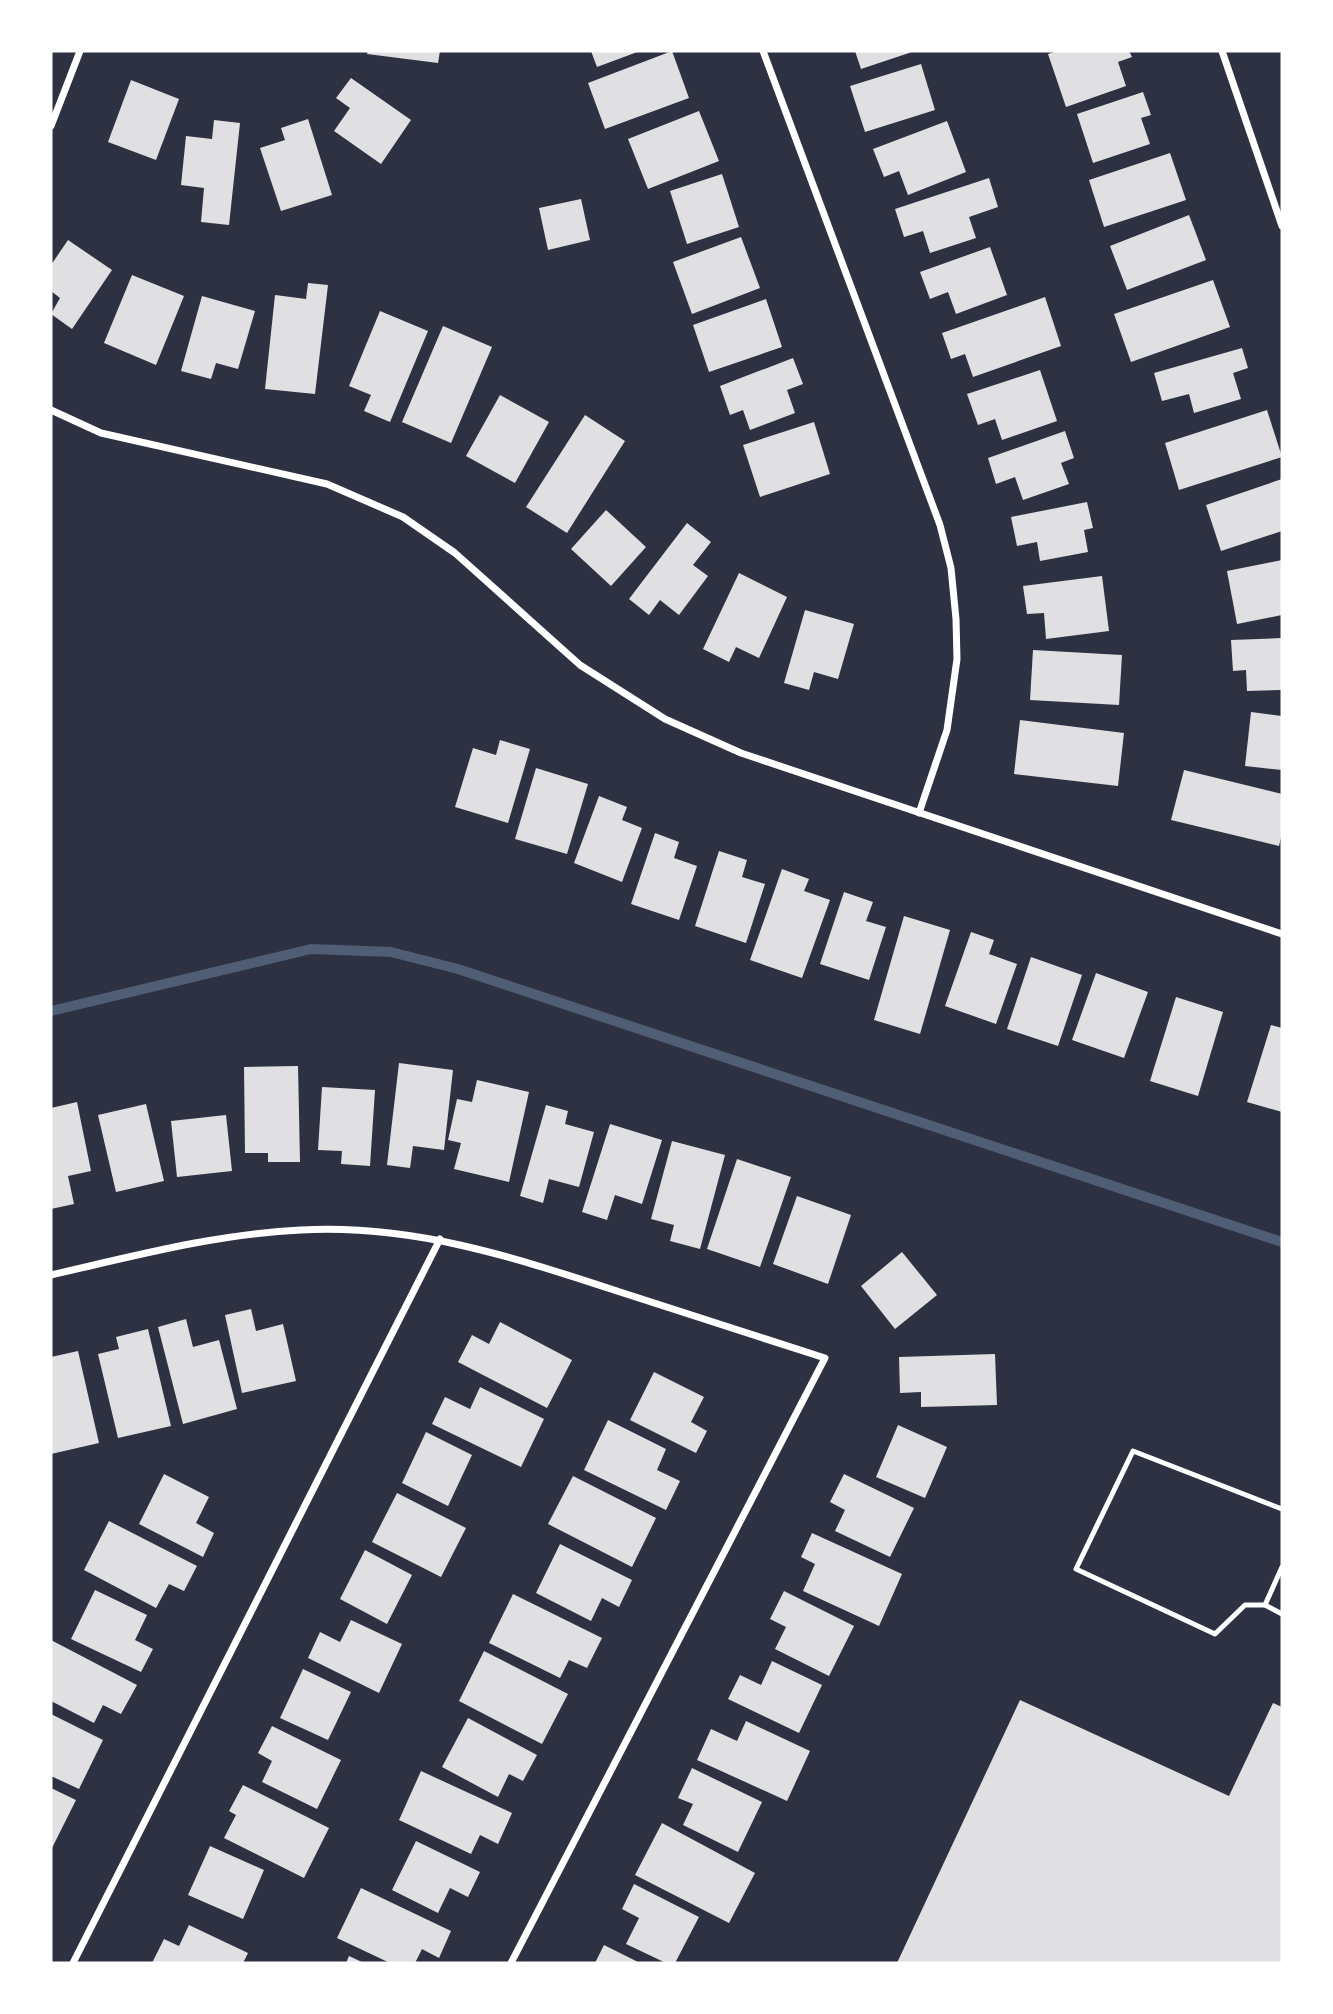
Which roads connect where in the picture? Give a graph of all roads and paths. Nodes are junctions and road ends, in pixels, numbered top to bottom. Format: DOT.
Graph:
graph roads {
  1 [pos="80,51"];
  2 [pos="763,51"];
  3 [pos="1222,51"];
  4 [pos="51,126"];
  5 [pos="1282,226"];
  6 [pos="51,410"];
  7 [pos="919,813"];
  8 [pos="1282,934"];
  9 [pos="440,1239"];
  10 [pos="51,1275"];
  11 [pos="1282,1509"];
  12 [pos="1282,1567"];
  13 [pos="1265,1605"];
  14 [pos="1282,1614"];
  15 [pos="73,1963"];
  16 [pos="511,1963"];
  1 -- 4 [label="street"];
  2 -- 7 [label="street"];
  3 -- 5 [label="street"];
  6 -- 7 [label="street"];
  7 -- 8 [label="street"];
  9 -- 10 [label="street"];
  9 -- 15 [label="street"];
  9 -- 16 [label="street"];
  11 -- 13 [label="lane"];
  12 -- 13 [label="lane"];
  13 -- 14 [label="lane"];
}
